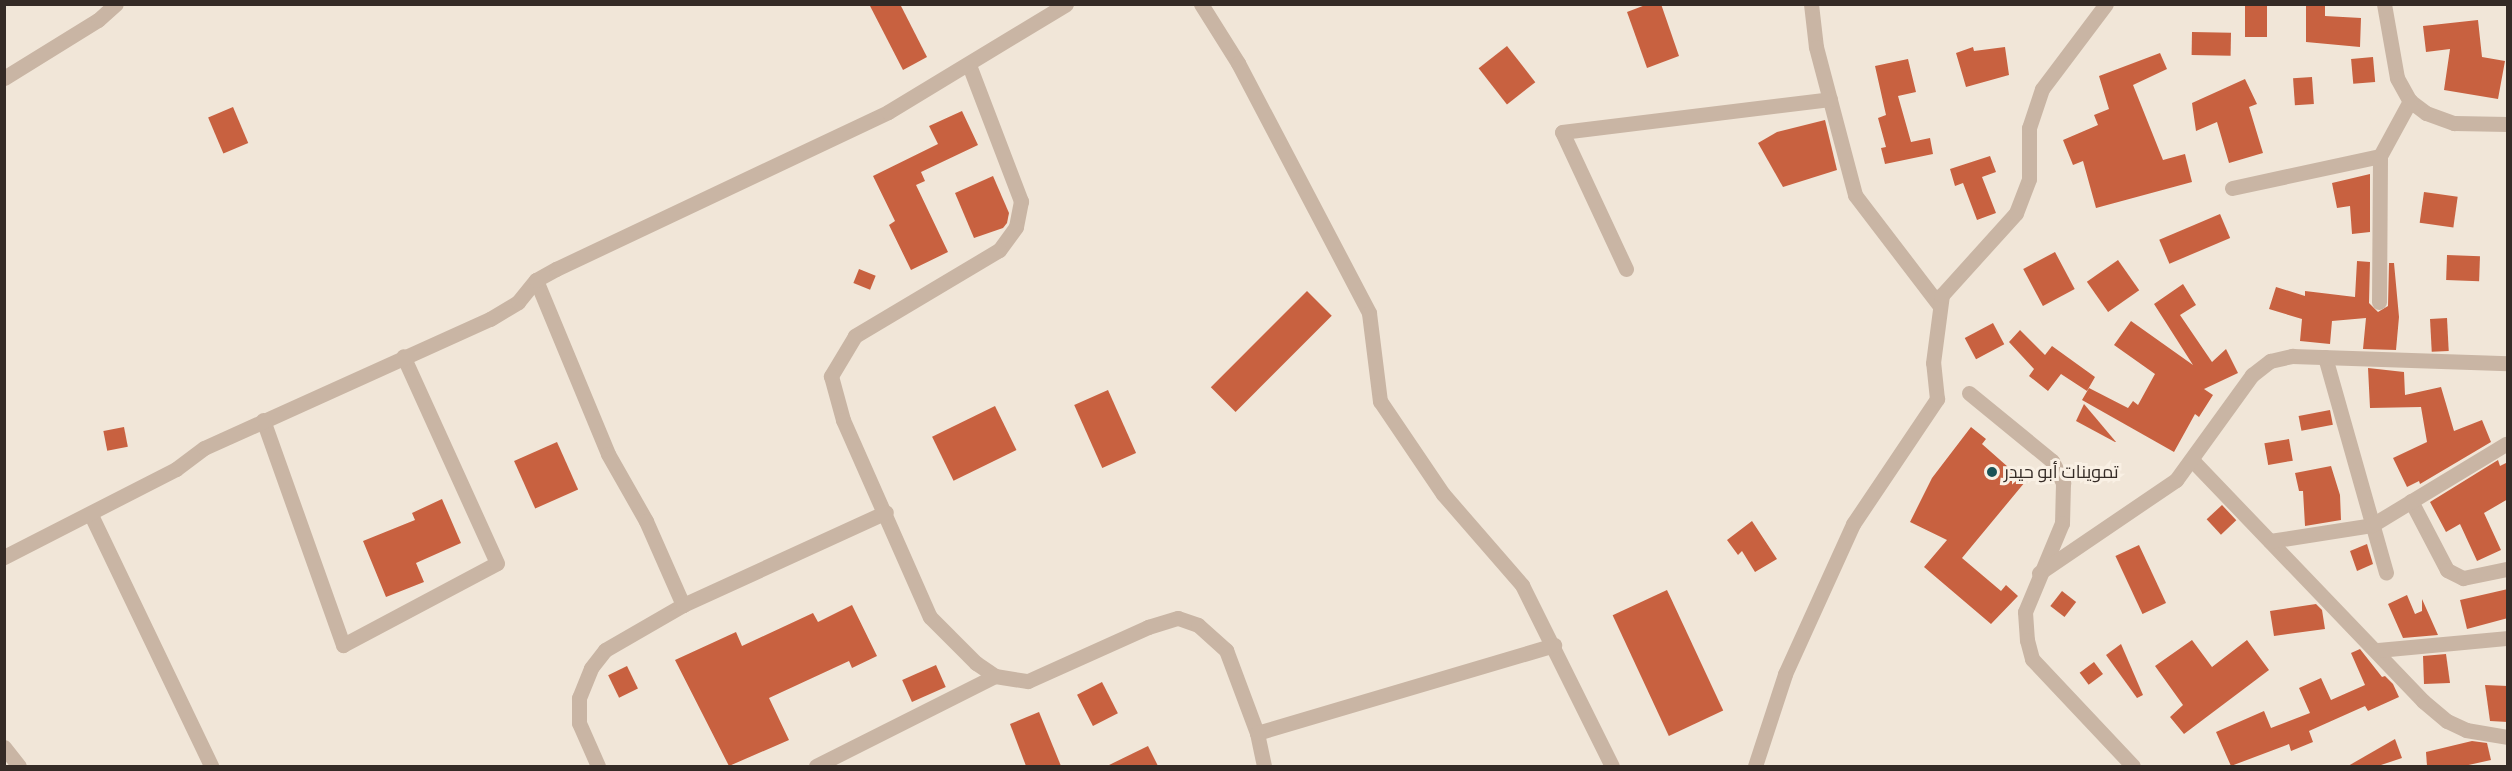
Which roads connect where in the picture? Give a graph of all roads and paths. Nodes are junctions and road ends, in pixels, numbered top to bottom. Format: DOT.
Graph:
graph roads {
  1 [pos="116,4"];
  2 [pos="1065,4"];
  3 [pos="1201,4"];
  4 [pos="1811,4"];
  5 [pos="2106,4"];
  6 [pos="2384,4"];
  7 [pos="969,65"];
  8 [pos="4,78"];
  9 [pos="1830,99"];
  10 [pos="2410,101"];
  11 [pos="2508,124"];
  12 [pos="2380,156"];
  13 [pos="2232,188"];
  14 [pos="1626,269"];
  15 [pos="536,280"];
  16 [pos="2379,302"];
  17 [pos="1940,306"];
  18 [pos="403,357"];
  19 [pos="2325,357"];
  20 [pos="2508,363"];
  21 [pos="1969,393"];
  22 [pos="263,420"];
  23 [pos="2506,444"];
  24 [pos="2192,460"];
  25 [pos="2411,501"];
  26 [pos="886,512"];
  27 [pos="91,515"];
  28 [pos="2372,525"];
  29 [pos="2270,541"];
  30 [pos="4,557"];
  31 [pos="2507,569"];
  32 [pos="2039,573"];
  33 [pos="2386,573"];
  34 [pos="683,605"];
  35 [pos="2508,638"];
  36 [pos="1554,645"];
  37 [pos="2378,650"];
  38 [pos="995,676"];
  39 [pos="1257,733"];
  40 [pos="2508,737"];
  41 [pos="4,747"];
  42 [pos="19,766"];
  43 [pos="211,766"];
  44 [pos="598,766"];
  45 [pos="816,766"];
  46 [pos="1264,766"];
  47 [pos="1612,766"];
  48 [pos="1755,766"];
  49 [pos="2133,766"];
  1 -- 8 [label="street"];
  2 -- 7 [label="street"];
  3 -- 36 [label="street"];
  4 -- 9 [label="street"];
  5 -- 17 [label="street"];
  6 -- 10 [label="street"];
  7 -- 15 [label="street"];
  7 -- 26 [label="street"];
  9 -- 14 [label="street"];
  9 -- 17 [label="street"];
  10 -- 11 [label="street"];
  10 -- 12 [label="street"];
  12 -- 13 [label="street"];
  12 -- 16 [label="street"];
  15 -- 18 [label="street"];
  15 -- 34 [label="street"];
  17 -- 48 [label="street"];
  18 -- 22 [label="street"];
  18 -- 22 [label="street"];
  19 -- 20 [label="street"];
  19 -- 24 [label="street"];
  19 -- 28 [label="street"];
  21 -- 32 [label="street"];
  22 -- 27 [label="street"];
  23 -- 25 [label="street"];
  24 -- 29 [label="street"];
  24 -- 32 [label="street"];
  25 -- 28 [label="street"];
  25 -- 31 [label="street"];
  26 -- 34 [label="street"];
  26 -- 38 [label="street"];
  27 -- 30 [label="street"];
  27 -- 43 [label="street"];
  28 -- 29 [label="street"];
  28 -- 33 [label="street"];
  29 -- 37 [label="street"];
  32 -- 49 [label="street"];
  34 -- 44 [label="street"];
  35 -- 37 [label="street"];
  36 -- 39 [label="street"];
  36 -- 47 [label="street"];
  37 -- 40 [label="street"];
  38 -- 39 [label="street"];
  38 -- 45 [label="street"];
  39 -- 46 [label="street"];
  41 -- 42 [label="street"];
}
